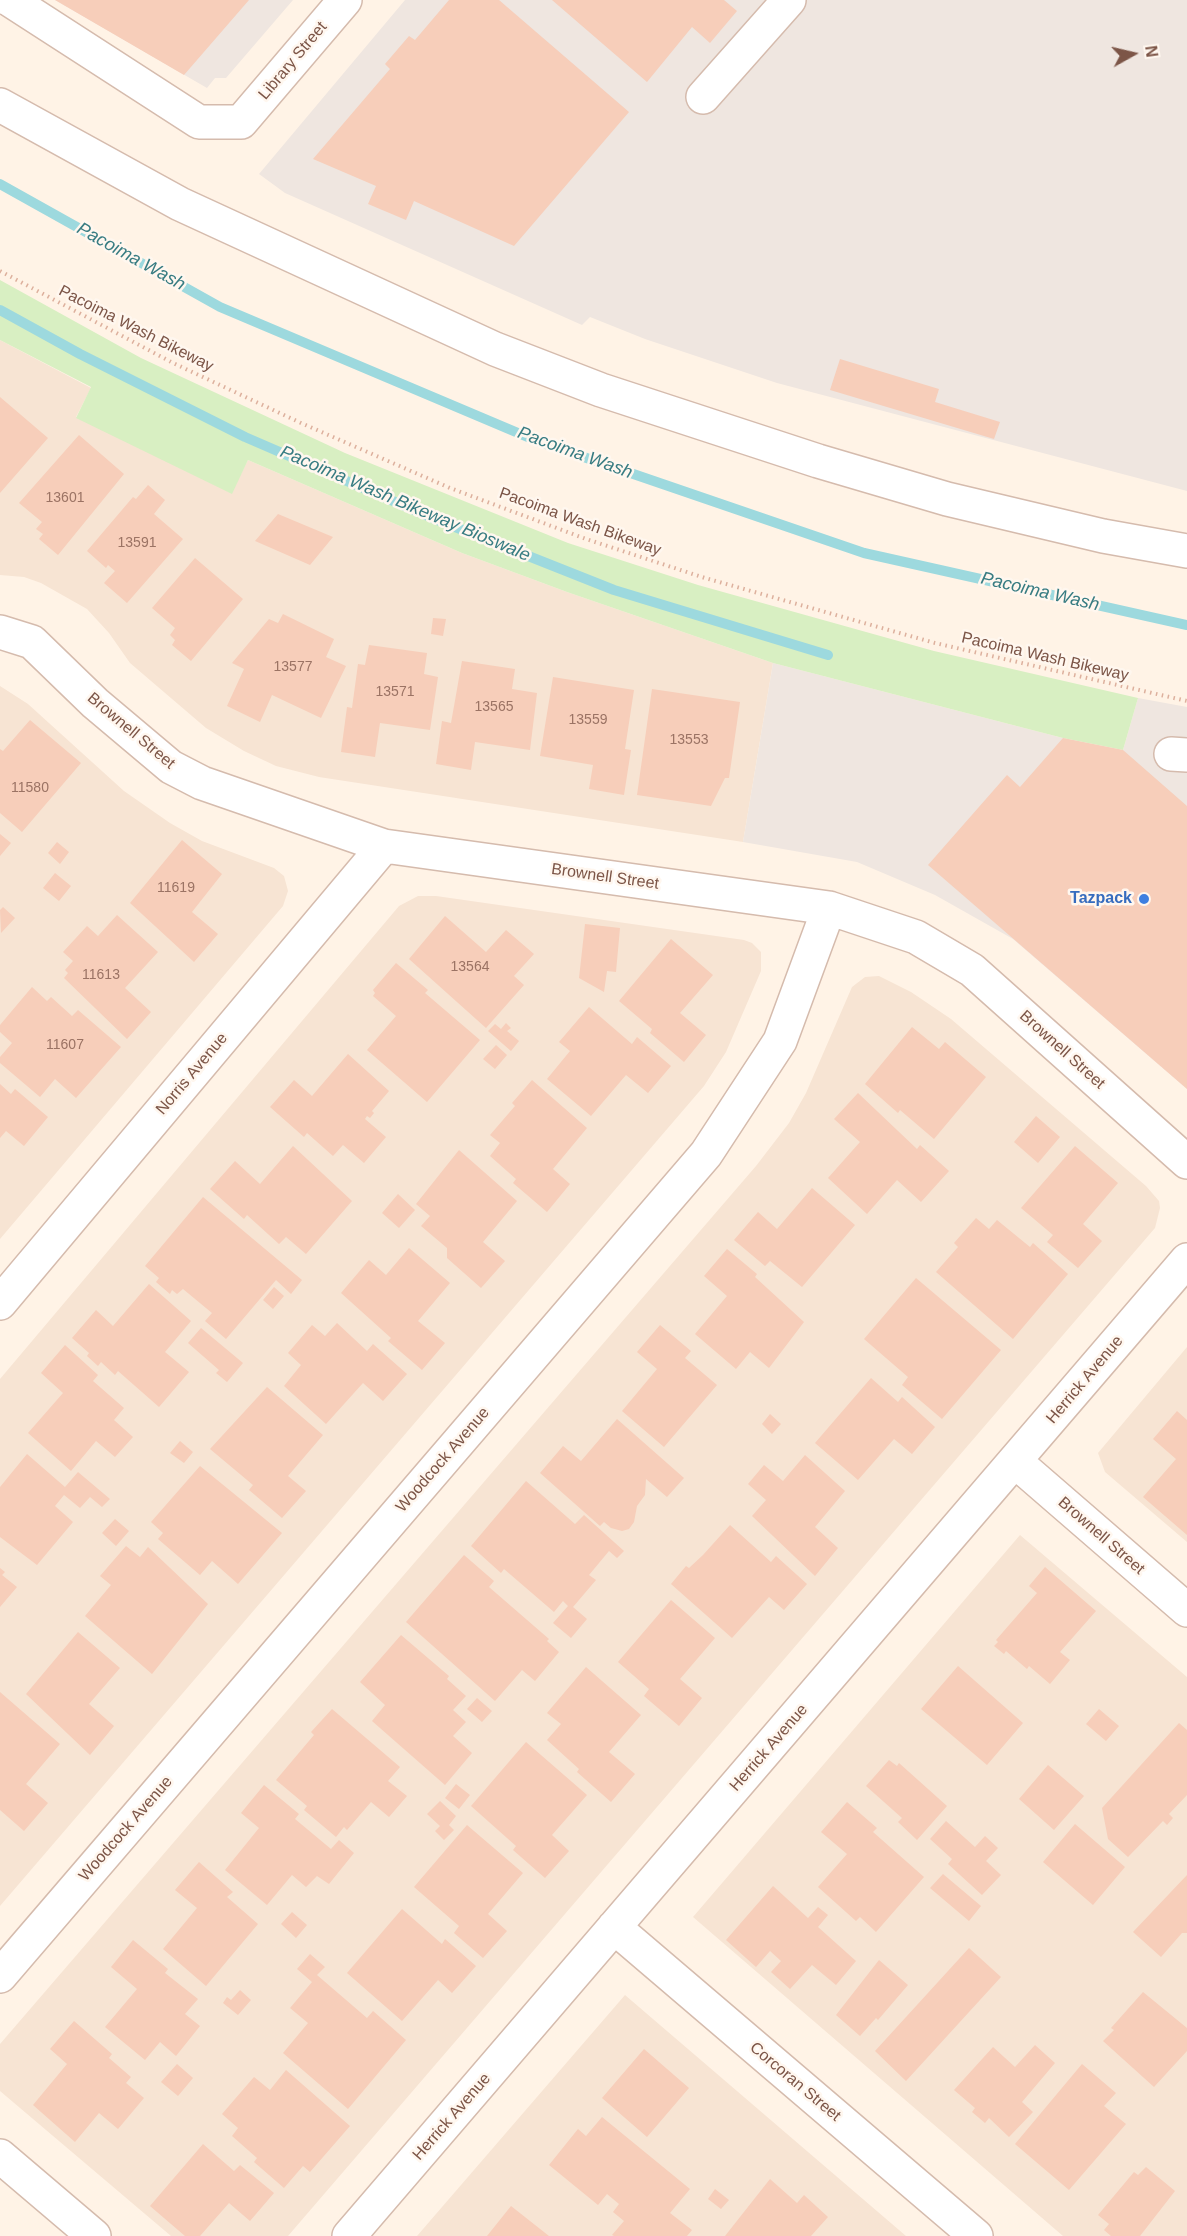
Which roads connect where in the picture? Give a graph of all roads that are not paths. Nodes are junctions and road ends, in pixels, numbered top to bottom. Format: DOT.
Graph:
graph roads {
  1 [pos="10,0"];
  2 [pos="345,0"];
  3 [pos="789,0"];
  4 [pos="703,97"];
  5 [pos="0,105"];
  6 [pos="1187,551"];
  7 [pos="0,632"];
  8 [pos="384,846"];
  9 [pos="829,908"];
  10 [pos="1187,1162"];
  11 [pos="1187,1260"];
  12 [pos="0,1303"];
  13 [pos="1016,1462"];
  14 [pos="1187,1610"];
  15 [pos="614,1928"];
  16 [pos="0,1976"];
  17 [pos="0,2156"];
  18 [pos="94,2236"];
  19 [pos="349,2236"];
  20 [pos="976,2236"];
  1 -- 2 [label="street, Library Street"];
  3 -- 4 [label="street"];
  5 -- 6 [label="street"];
  7 -- 8 [label="street, Brownell Street"];
  8 -- 9 [label="street, Brownell Street"];
  8 -- 12 [label="street, Norris Avenue"];
  9 -- 10 [label="street, Brownell Street"];
  9 -- 16 [label="street, Woodcock Avenue"];
  11 -- 13 [label="street, Herrick Avenue"];
  13 -- 14 [label="street, Brownell Street"];
  13 -- 15 [label="street, Herrick Avenue"];
  15 -- 19 [label="street, Herrick Avenue"];
  15 -- 20 [label="street, Corcoran Street"];
  17 -- 18 [label="street"];
}
